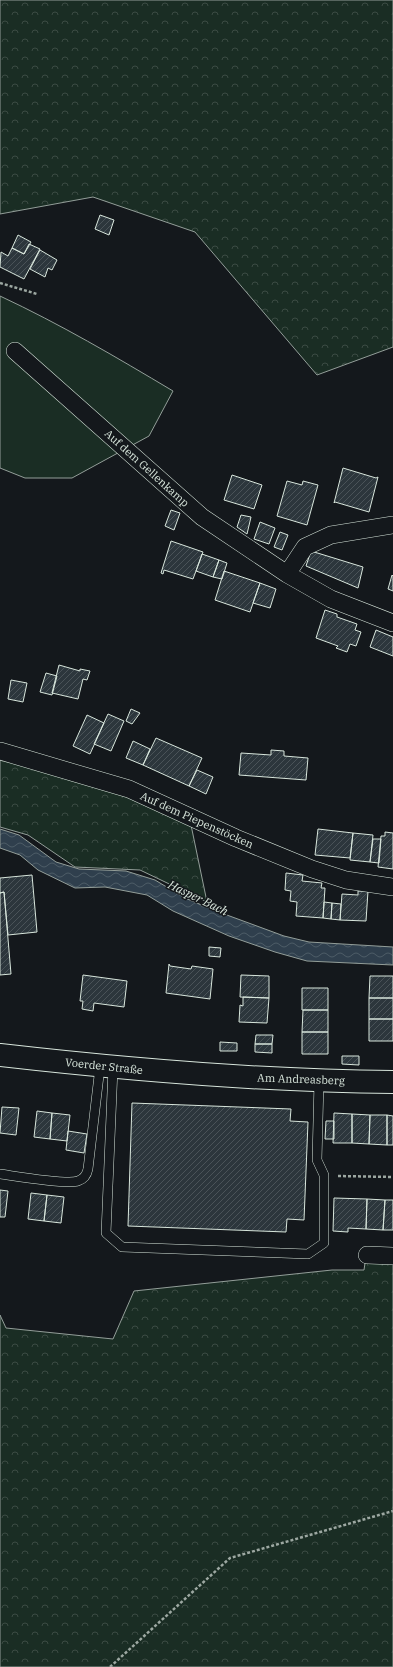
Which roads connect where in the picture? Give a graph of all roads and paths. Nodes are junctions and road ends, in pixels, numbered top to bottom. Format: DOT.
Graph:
graph roads {
  1 [pos="0,283"];
  2 [pos="38,294"];
  3 [pos="15,352"];
  4 [pos="393,524"];
  5 [pos="287,574"];
  6 [pos="393,623"];
  7 [pos="0,751"];
  8 [pos="393,887"];
  9 [pos="0,1055"];
  10 [pos="107,1067"];
  11 [pos="209,1076"];
  12 [pos="319,1081"];
  13 [pos="393,1082"];
  14 [pos="0,1174"];
  15 [pos="324,1175"];
  16 [pos="393,1177"];
  17 [pos="367,1255"];
  18 [pos="393,1256"];
  19 [pos="393,1511"];
  20 [pos="110,1667"];
  1 -- 2 [label="path"];
  3 -- 5 [label="street, Auf dem Gellenkamp"];
  4 -- 5 [label="street"];
  5 -- 6 [label="street, Auf dem Gellenkamp"];
  7 -- 8 [label="street, Auf dem Piepenstöcken"];
  9 -- 10 [label="main road, Voerder Straße"];
  10 -- 11 [label="main road, Voerder Straße"];
  10 -- 14 [label="lane"];
  10 -- 15 [label="lane"];
  11 -- 12 [label="main road, Am Andreasberg"];
  12 -- 13 [label="main road, Am Andreasberg"];
  12 -- 15 [label="lane"];
  15 -- 16 [label="path"];
  17 -- 18 [label="street"];
  19 -- 20 [label="path"];
}
